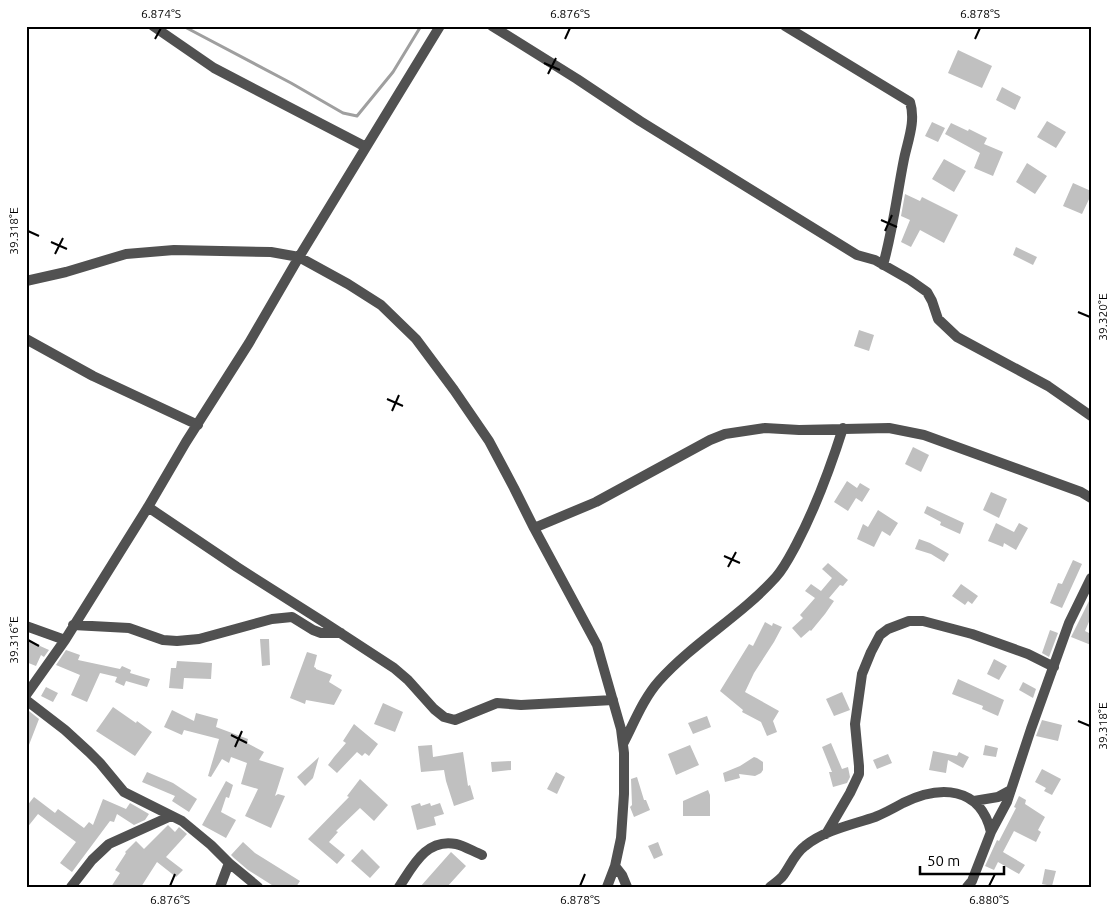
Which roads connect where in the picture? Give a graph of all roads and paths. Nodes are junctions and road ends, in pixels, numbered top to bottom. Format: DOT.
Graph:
graph roads {
  1 [pos="153,26"];
  2 [pos="440,26"];
  3 [pos="492,26"];
  4 [pos="785,26"];
  5 [pos="366,147"];
  6 [pos="299,257"];
  7 [pos="883,264"];
  8 [pos="26,281"];
  9 [pos="26,339"];
  10 [pos="1091,416"];
  11 [pos="198,425"];
  12 [pos="843,428"];
  13 [pos="1091,498"];
  14 [pos="148,507"];
  15 [pos="534,528"];
  16 [pos="1091,578"];
  17 [pos="73,625"];
  18 [pos="26,626"];
  19 [pos="341,633"];
  20 [pos="65,640"];
  21 [pos="1054,666"];
  22 [pos="26,695"];
  23 [pos="26,700"];
  24 [pos="613,700"];
  25 [pos="623,744"];
  26 [pos="1011,790"];
  27 [pos="974,801"];
  28 [pos="171,816"];
  29 [pos="991,832"];
  30 [pos="826,834"];
  31 [pos="482,855"];
  32 [pos="229,863"];
  33 [pos="615,866"];
  34 [pos="72,887"];
  35 [pos="220,887"];
  36 [pos="258,887"];
  37 [pos="400,887"];
  38 [pos="608,887"];
  39 [pos="627,887"];
  40 [pos="770,887"];
  41 [pos="967,887"];
  1 -- 5 [label="street"];
  2 -- 5 [label="street"];
  3 -- 7 [label="street"];
  4 -- 7 [label="street"];
  5 -- 6 [label="street"];
  6 -- 8 [label="street"];
  6 -- 11 [label="street"];
  6 -- 15 [label="street"];
  7 -- 10 [label="street"];
  9 -- 11 [label="street"];
  11 -- 14 [label="street"];
  12 -- 13 [label="street"];
  12 -- 15 [label="street"];
  12 -- 25 [label="street"];
  14 -- 17 [label="street"];
  14 -- 19 [label="street"];
  15 -- 24 [label="street"];
  16 -- 21 [label="street"];
  17 -- 19 [label="street"];
  17 -- 20 [label="street"];
  18 -- 20 [label="street"];
  19 -- 24 [label="street"];
  20 -- 22 [label="street"];
  21 -- 26 [label="street"];
  21 -- 30 [label="street"];
  23 -- 28 [label="street"];
  24 -- 25 [label="street"];
  25 -- 33 [label="street"];
  26 -- 27 [label="street"];
  26 -- 29 [label="street"];
  27 -- 29 [label="street"];
  27 -- 30 [label="street"];
  28 -- 32 [label="street"];
  28 -- 34 [label="street"];
  29 -- 41 [label="street"];
  30 -- 40 [label="street"];
  31 -- 37 [label="street"];
  32 -- 35 [label="street"];
  32 -- 36 [label="street"];
  33 -- 38 [label="street"];
  33 -- 39 [label="street"];
}
